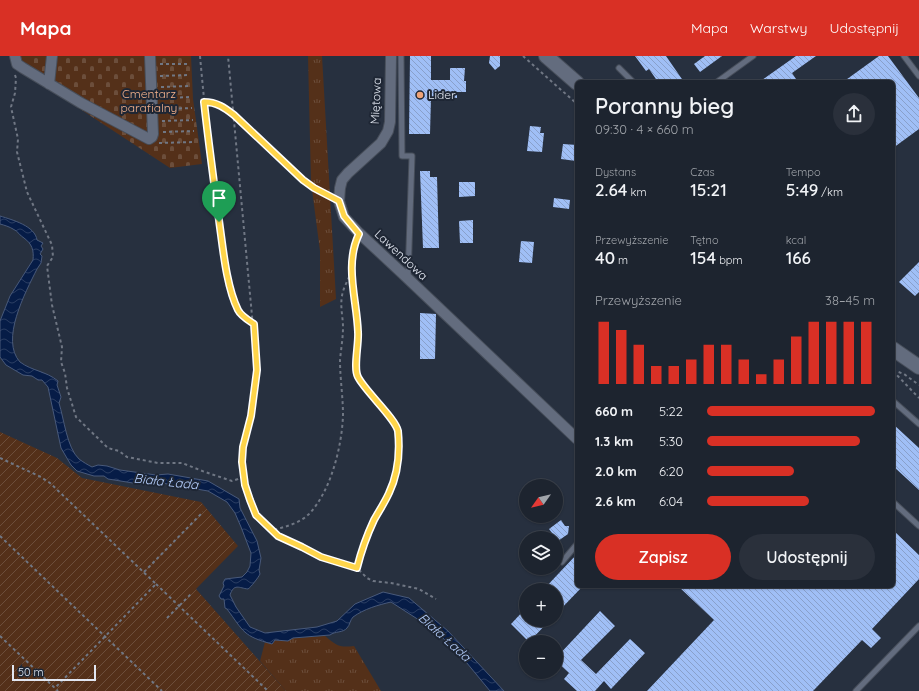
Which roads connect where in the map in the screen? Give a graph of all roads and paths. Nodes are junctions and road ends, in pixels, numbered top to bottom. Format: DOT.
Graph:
graph roads {
  1 [pos="15,56"];
  2 [pos="52,56"];
  3 [pos="200,56"];
  4 [pos="228,56"];
  5 [pos="391,56"];
  6 [pos="401,56"];
  7 [pos="523,56"];
  8 [pos="546,56"];
  9 [pos="753,56"];
  10 [pos="904,56"];
  11 [pos="150,60"];
  12 [pos="188,64"];
  13 [pos="620,68"];
  14 [pos="14,73"];
  15 [pos="189,75"];
  16 [pos="150,76"];
  17 [pos="919,76"];
  18 [pos="631,80"];
  19 [pos="720,80"];
  20 [pos="575,81"];
  21 [pos="49,84"];
  22 [pos="189,86"];
  23 [pos="151,87"];
  24 [pos="151,98"];
  25 [pos="191,98"];
  26 [pos="204,102"];
  27 [pos="575,102"];
  28 [pos="192,108"];
  29 [pos="151,110"];
  30 [pos="234,115"];
  31 [pos="193,120"];
  32 [pos="151,121"];
  33 [pos="194,131"];
  34 [pos="152,136"];
  35 [pos="196,142"];
  36 [pos="339,201"];
  37 [pos="359,234"];
  38 [pos="352,268"];
  39 [pos="408,278"];
  40 [pos="254,324"];
  41 [pos="895,350"];
  42 [pos="919,367"];
  43 [pos="895,371"];
  44 [pos="895,372"];
  45 [pos="919,385"];
  46 [pos="919,398"];
  47 [pos="895,403"];
  48 [pos="919,424"];
  49 [pos="575,437"];
  50 [pos="0,458"];
  51 [pos="244,475"];
  52 [pos="895,504"];
  53 [pos="204,512"];
  54 [pos="919,526"];
  55 [pos="273,530"];
  56 [pos="0,536"];
  57 [pos="575,546"];
  58 [pos="563,561"];
  59 [pos="357,568"];
  60 [pos="144,572"];
  61 [pos="156,584"];
  62 [pos="192,592"];
  63 [pos="436,598"];
  64 [pos="179,606"];
  65 [pos="167,618"];
  66 [pos="919,626"];
  67 [pos="0,636"];
  68 [pos="105,636"];
  69 [pos="55,688"];
  70 [pos="58,691"];
  71 [pos="162,691"];
  72 [pos="268,691"];
  73 [pos="856,691"];
  1 -- 21 [label="street"];
  2 -- 21 [label="street"];
  3 -- 26 [label="path"];
  4 -- 30 [label="path"];
  5 -- 36 [label="street, Miętowa"];
  6 -- 39 [label="lane"];
  7 -- 27 [label="path"];
  8 -- 20 [label="main road"];
  9 -- 19 [label="lane"];
  10 -- 17 [label="lane"];
  11 -- 12 [label="path"];
  11 -- 16 [label="street"];
  13 -- 18 [label="lane"];
  14 -- 51 [label="path"];
  15 -- 16 [label="path"];
  16 -- 23 [label="street"];
  21 -- 34 [label="street"];
  22 -- 23 [label="path"];
  23 -- 24 [label="street"];
  24 -- 25 [label="path"];
  24 -- 29 [label="street"];
  26 -- 30 [label="path"];
  26 -- 40 [label="path"];
  28 -- 29 [label="path"];
  29 -- 32 [label="street"];
  30 -- 36 [label="path"];
  30 -- 40 [label="path"];
  31 -- 32 [label="path"];
  32 -- 34 [label="street"];
  33 -- 34 [label="path"];
  34 -- 35 [label="path"];
  36 -- 37 [label="street, Lawendowa"];
  37 -- 38 [label="path"];
  37 -- 39 [label="street, Lawendowa"];
  38 -- 55 [label="path"];
  38 -- 59 [label="path"];
  39 -- 49 [label="street, Lawendowa"];
  40 -- 51 [label="path"];
  41 -- 42 [label="main road"];
  43 -- 45 [label="path"];
  44 -- 46 [label="path"];
  47 -- 48 [label="lane"];
  50 -- 60 [label="path"];
  51 -- 55 [label="path"];
  52 -- 54 [label="lane"];
  53 -- 60 [label="path"];
  55 -- 59 [label="path"];
  56 -- 68 [label="path"];
  57 -- 58 [label="lane"];
  59 -- 63 [label="path"];
  60 -- 61 [label="path"];
  61 -- 64 [label="path"];
  61 -- 68 [label="path"];
  62 -- 64 [label="path"];
  64 -- 65 [label="path"];
  64 -- 72 [label="path"];
  66 -- 73 [label="lane"];
  67 -- 69 [label="path"];
  68 -- 69 [label="path"];
  68 -- 71 [label="path"];
  69 -- 70 [label="path"];
}
